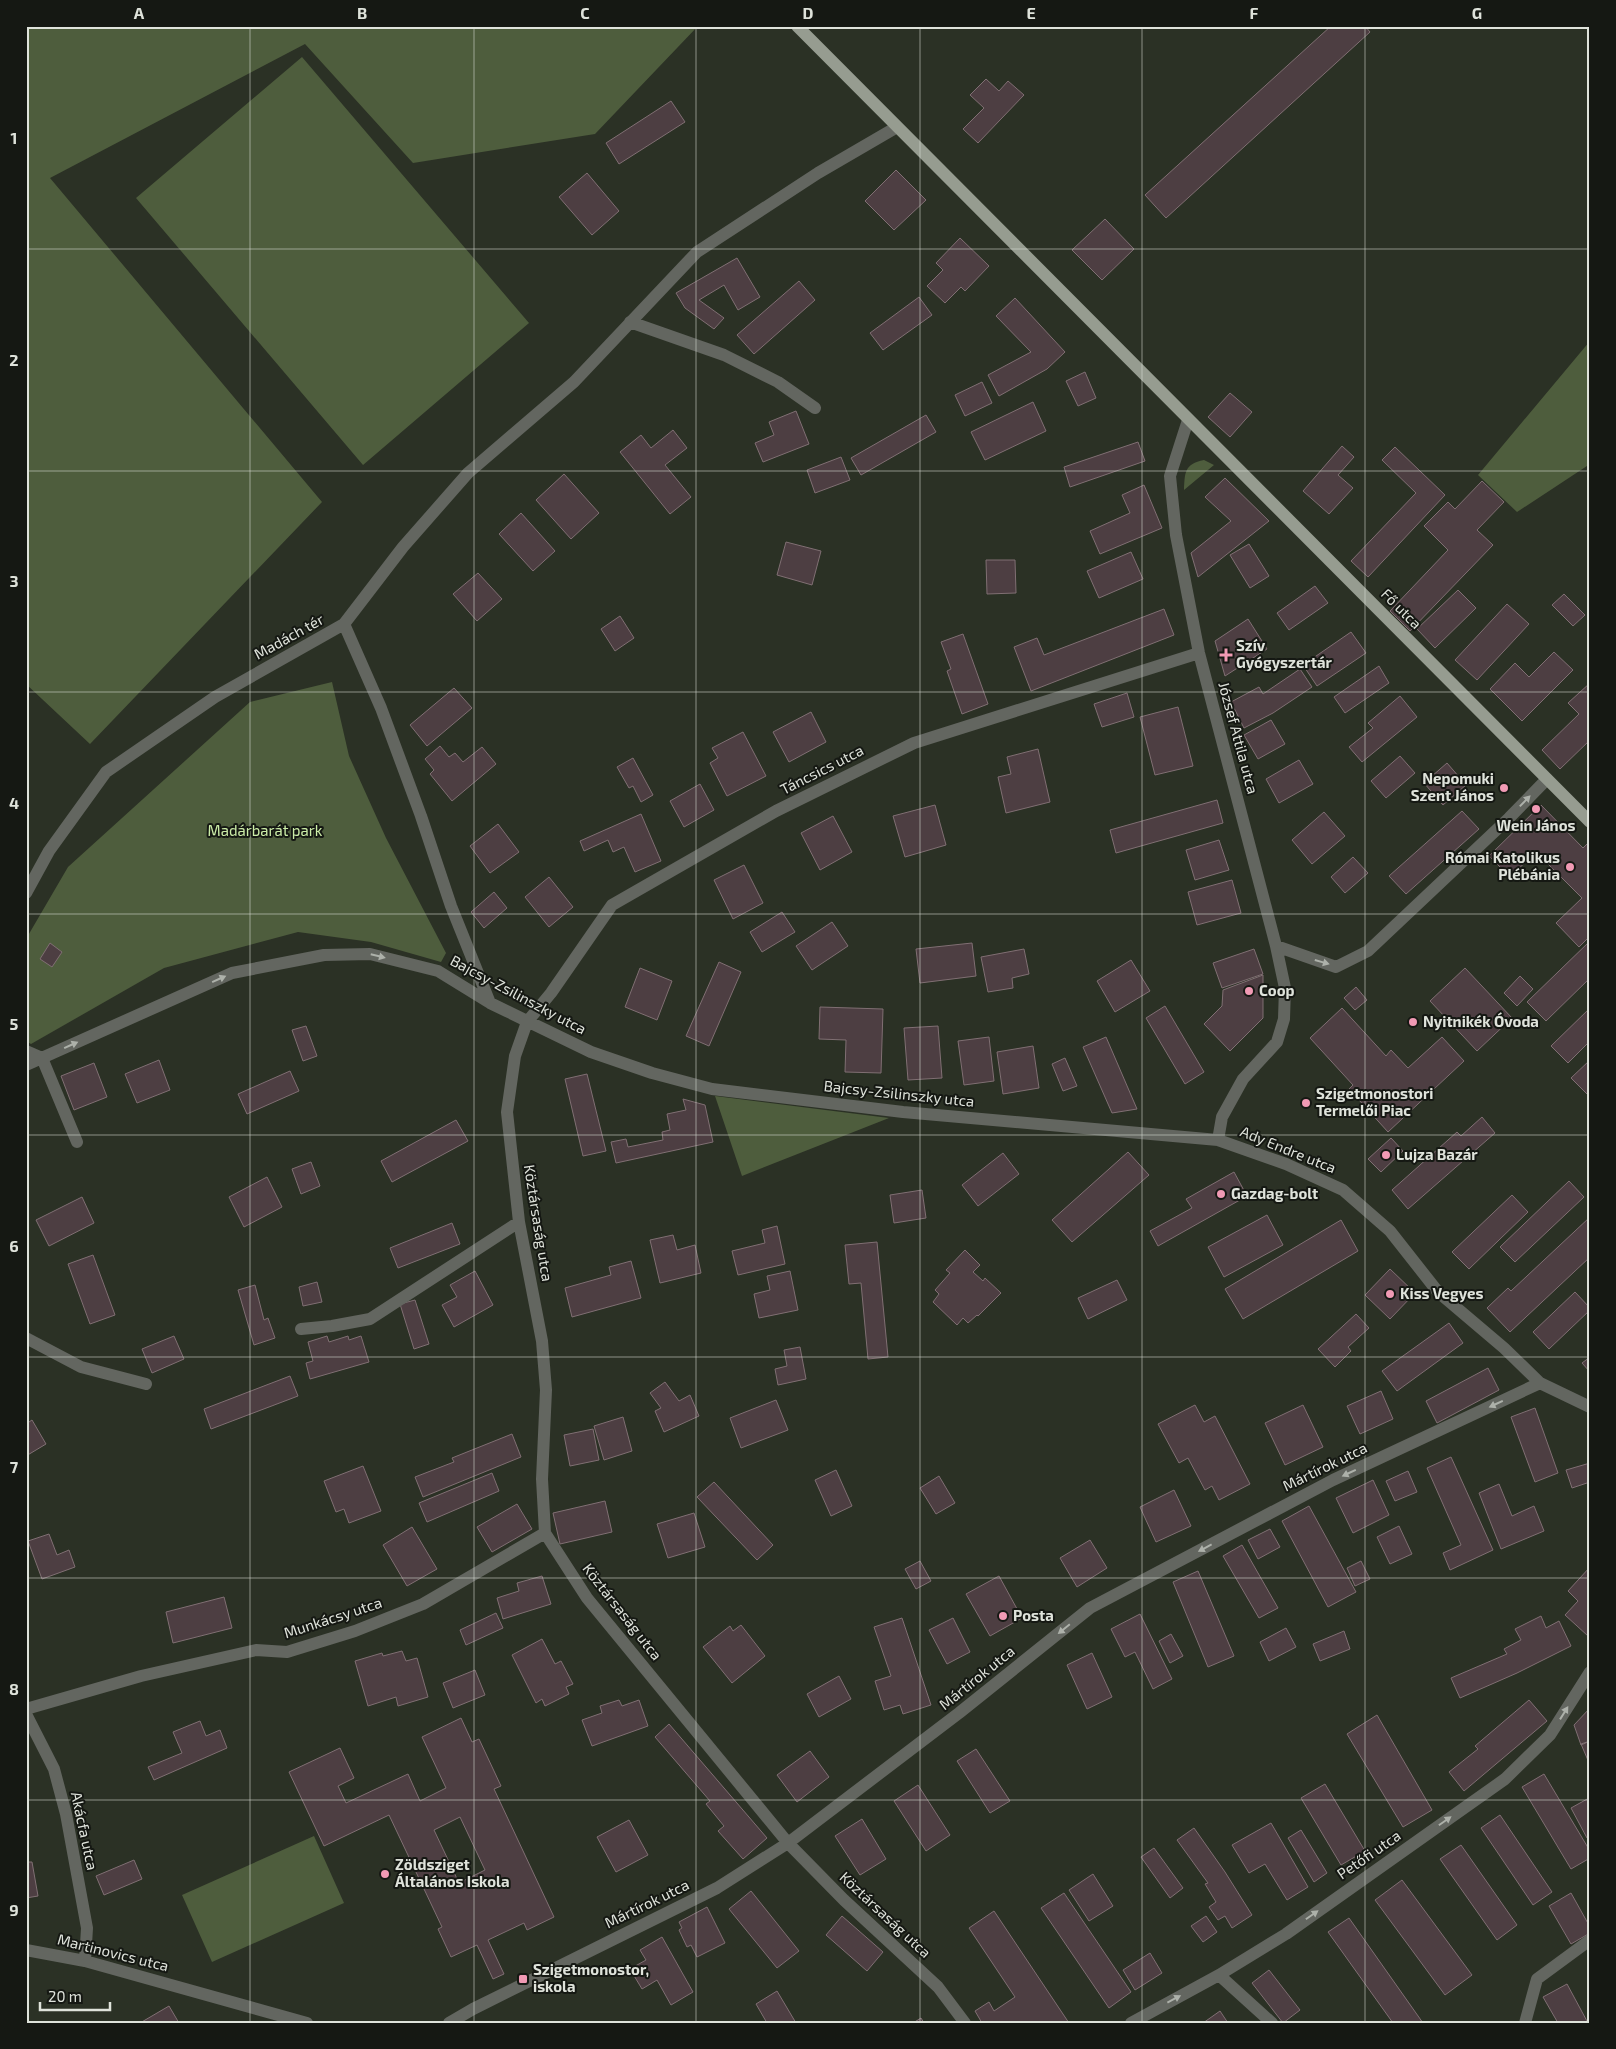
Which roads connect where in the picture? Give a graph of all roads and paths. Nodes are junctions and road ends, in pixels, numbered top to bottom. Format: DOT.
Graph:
graph roads {
  1 [pos="797,26"];
  2 [pos="897,126"];
  3 [pos="630,322"];
  4 [pos="815,408"];
  5 [pos="1188,420"];
  6 [pos="344,624"];
  7 [pos="1198,653"];
  8 [pos="1547,779"];
  9 [pos="1590,822"];
  10 [pos="26,893"];
  11 [pos="1276,946"];
  12 [pos="490,1003"];
  13 [pos="527,1022"];
  14 [pos="26,1051"];
  15 [pos="42,1058"];
  16 [pos="26,1065"];
  17 [pos="1218,1140"];
  18 [pos="77,1142"];
  19 [pos="519,1222"];
  20 [pos="301,1328"];
  21 [pos="26,1338"];
  22 [pos="1540,1383"];
  23 [pos="146,1384"];
  24 [pos="1590,1407"];
  25 [pos="545,1533"];
  26 [pos="1590,1672"];
  27 [pos="26,1709"];
  28 [pos="26,1714"];
  29 [pos="788,1843"];
  30 [pos="1590,1940"];
  31 [pos="26,1950"];
  32 [pos="85,1961"];
  33 [pos="1219,1975"];
  34 [pos="307,2023"];
  35 [pos="450,2023"];
  36 [pos="965,2023"];
  37 [pos="1131,2023"];
  38 [pos="1272,2023"];
  39 [pos="1525,2023"];
  1 -- 2 [label="main road, Fő utca"];
  2 -- 3 [label="street"];
  2 -- 5 [label="main road, Fő utca"];
  3 -- 4 [label="street"];
  3 -- 6 [label="street"];
  5 -- 7 [label="street, József Attila utca"];
  5 -- 8 [label="main road, Fő utca"];
  6 -- 10 [label="street, Madách tér"];
  6 -- 12 [label="street, Madách tér"];
  7 -- 11 [label="street, József Attila utca"];
  7 -- 13 [label="street, Táncsics utca"];
  8 -- 9 [label="main road, Fő utca"];
  11 -- 8 [label="street, one-way"];
  11 -- 17 [label="street, József Attila utca"];
  12 -- 13 [label="street, Bajcsy-Zsilinszky utca"];
  15 -- 12 [label="street, Bajcsy-Zsilinszky utca, one-way"];
  13 -- 17 [label="street, Bajcsy-Zsilinszky utca"];
  13 -- 19 [label="street, Köztársaság utca"];
  14 -- 15 [label="street"];
  15 -- 16 [label="street, Bajcsy-Zsilinszky utca"];
  15 -- 18 [label="street"];
  17 -- 22 [label="street, Ady Endre utca"];
  19 -- 20 [label="street"];
  19 -- 25 [label="street, Köztársaság utca"];
  21 -- 23 [label="street"];
  22 -- 24 [label="street, Ady Endre utca"];
  22 -- 29 [label="street, Mártírok utca, one-way"];
  25 -- 27 [label="street, Munkácsy utca"];
  25 -- 29 [label="street, Köztársaság utca"];
  33 -- 26 [label="street, Petőfi utca, one-way"];
  28 -- 32 [label="street, Akácfa utca"];
  29 -- 35 [label="street, Mártírok utca"];
  29 -- 36 [label="street, Köztársaság utca"];
  30 -- 39 [label="street"];
  31 -- 32 [label="street, Martinovics utca"];
  32 -- 34 [label="street, Martinovics utca"];
  37 -- 33 [label="street, Petőfi utca, one-way"];
  33 -- 38 [label="street"];
}
